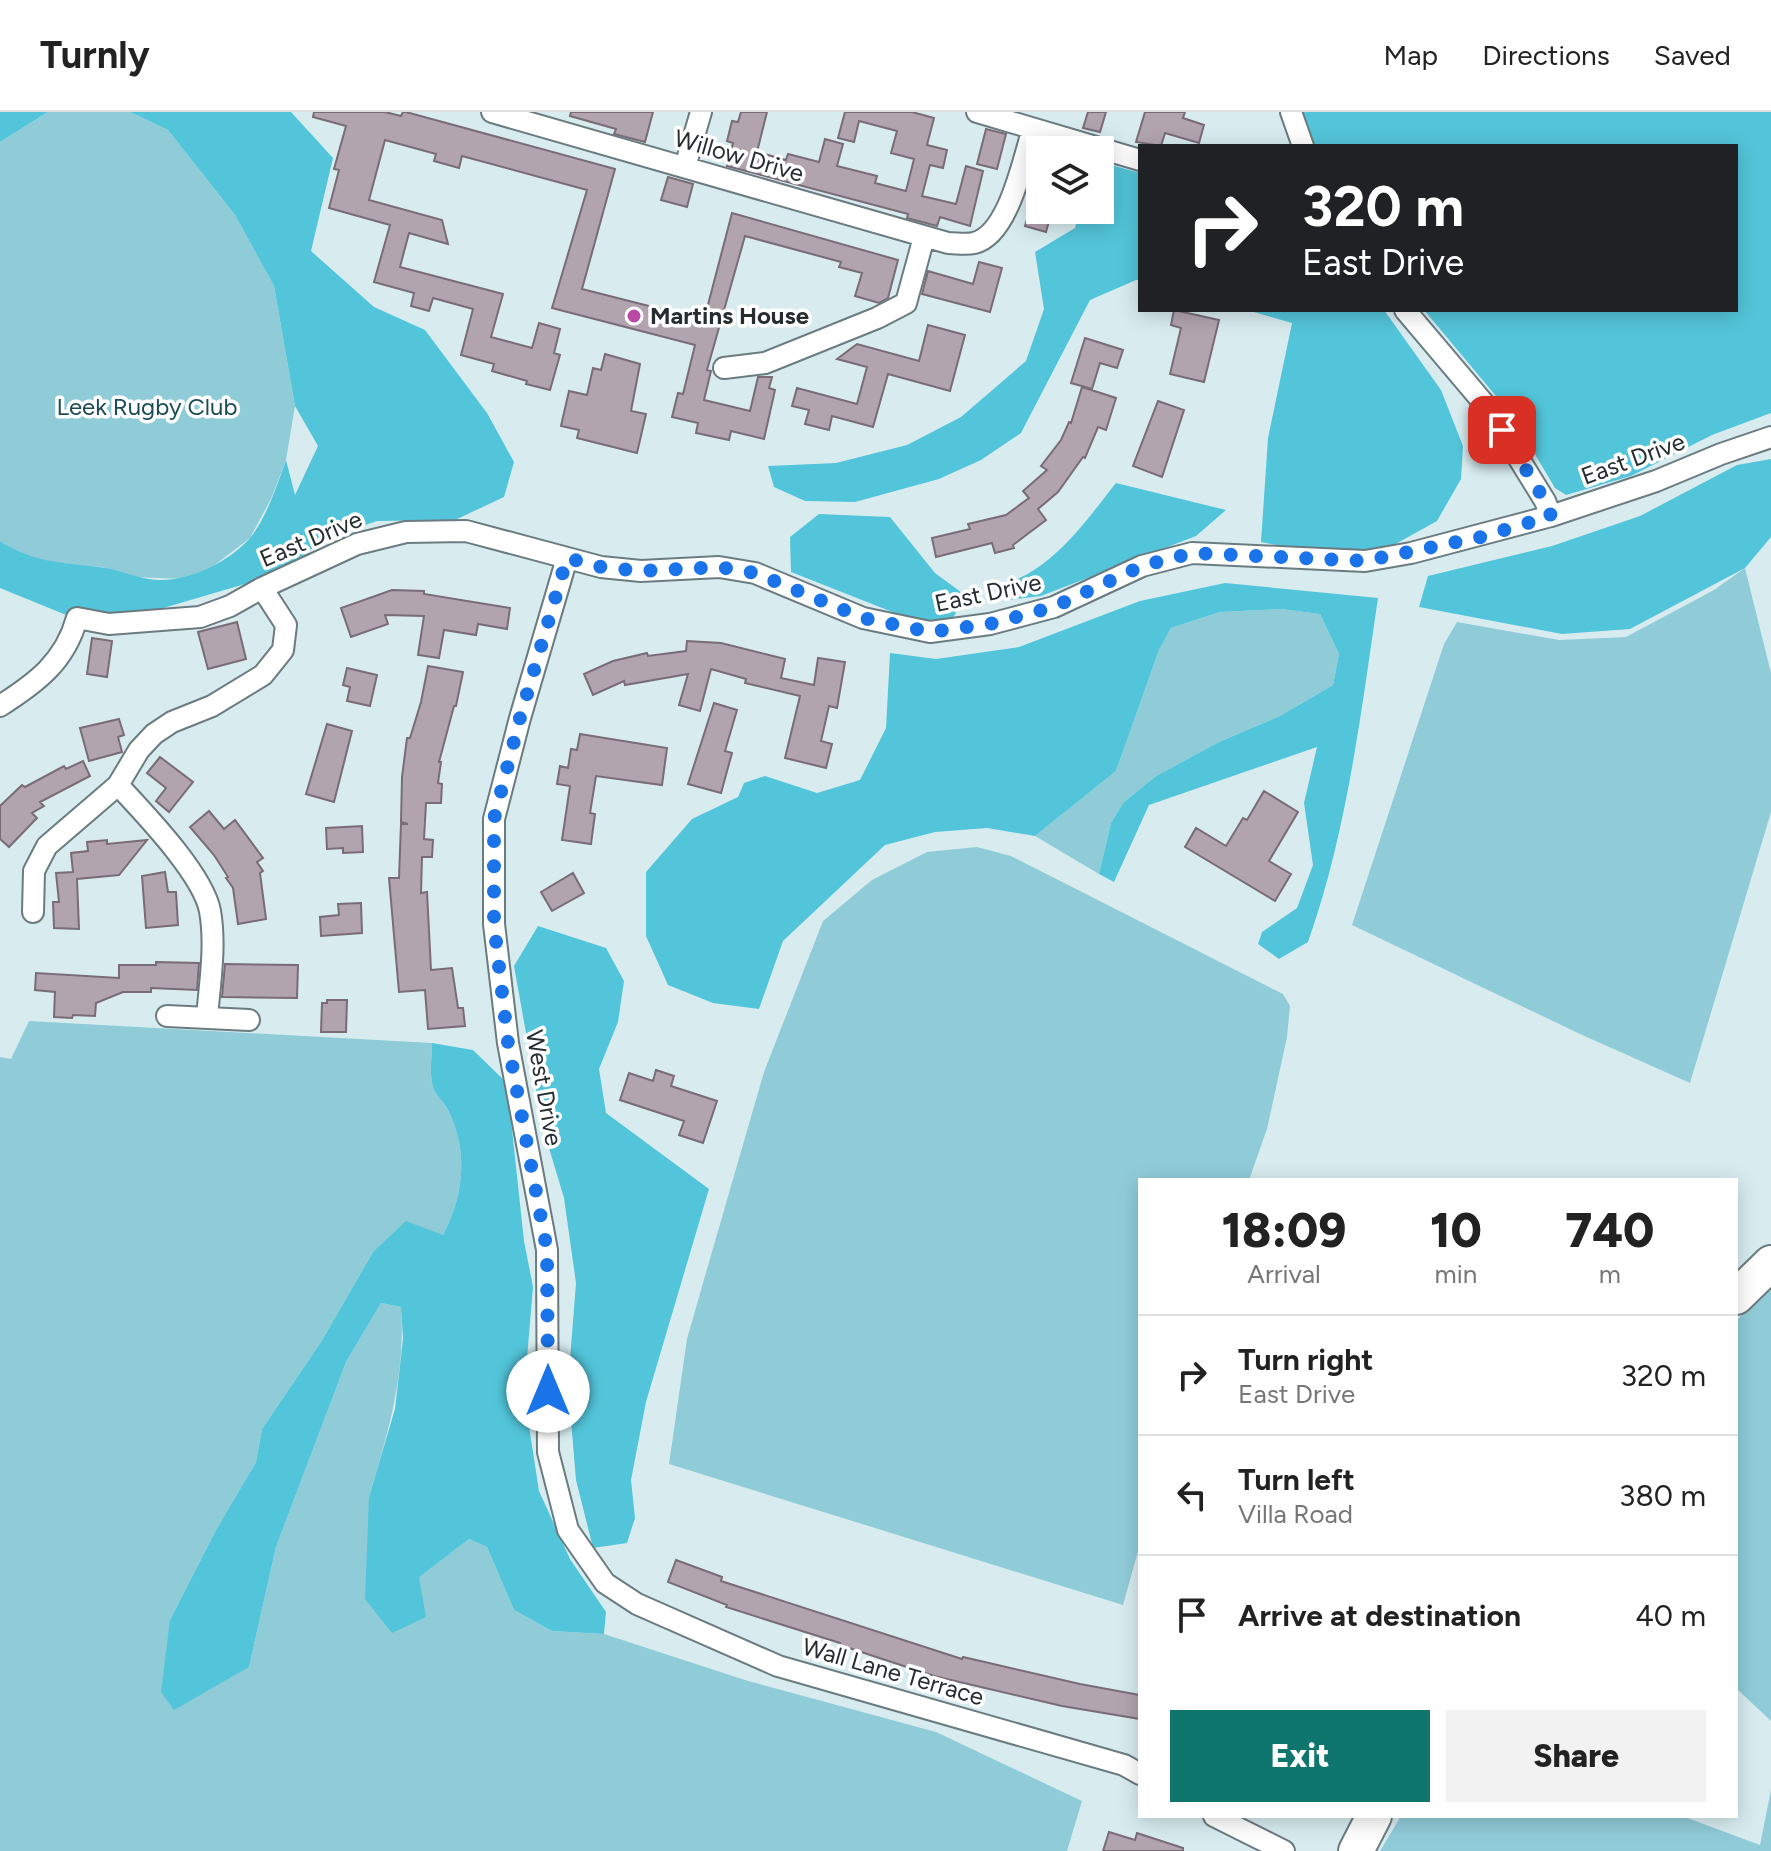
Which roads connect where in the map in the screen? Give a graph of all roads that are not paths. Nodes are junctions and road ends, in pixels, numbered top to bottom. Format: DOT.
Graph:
graph roads {
  1 [pos="492,112"];
  2 [pos="701,112"];
  3 [pos="977,112"];
  4 [pos="1291,112"];
  5 [pos="1033,129"];
  6 [pos="1302,144"];
  7 [pos="1138,159"];
  8 [pos="685,167"];
  9 [pos="924,237"];
  10 [pos="1407,312"];
  11 [pos="724,368"];
  12 [pos="1771,437"];
  13 [pos="1551,516"];
  14 [pos="567,558"];
  15 [pos="262,588"];
  16 [pos="0,706"];
  17 [pos="118,785"];
  18 [pos="33,912"];
  19 [pos="167,1016"];
  20 [pos="207,1017"];
  21 [pos="249,1020"];
  22 [pos="1771,1263"];
  23 [pos="1738,1295"];
  24 [pos="637,1604"];
  25 [pos="1138,1773"];
  26 [pos="1218,1818"];
  27 [pos="1373,1818"];
  28 [pos="1284,1851"];
  29 [pos="1356,1851"];
  1 -- 8 [label="street, Willow Drive"];
  2 -- 8 [label="street"];
  3 -- 5 [label="street"];
  4 -- 6 [label="street"];
  5 -- 7 [label="street"];
  5 -- 9 [label="street, Willow Drive"];
  8 -- 9 [label="street, Willow Drive"];
  9 -- 11 [label="street"];
  10 -- 13 [label="street"];
  12 -- 13 [label="street, East Drive"];
  13 -- 14 [label="street, East Drive"];
  14 -- 15 [label="street, East Drive"];
  14 -- 24 [label="street, West Drive"];
  15 -- 16 [label="street, East Drive"];
  15 -- 17 [label="street"];
  17 -- 18 [label="street"];
  17 -- 20 [label="street"];
  19 -- 20 [label="street"];
  20 -- 21 [label="street"];
  22 -- 23 [label="highway"];
  24 -- 25 [label="street, Wall Lane Terrace"];
  26 -- 28 [label="street"];
  27 -- 29 [label="highway"];
}
